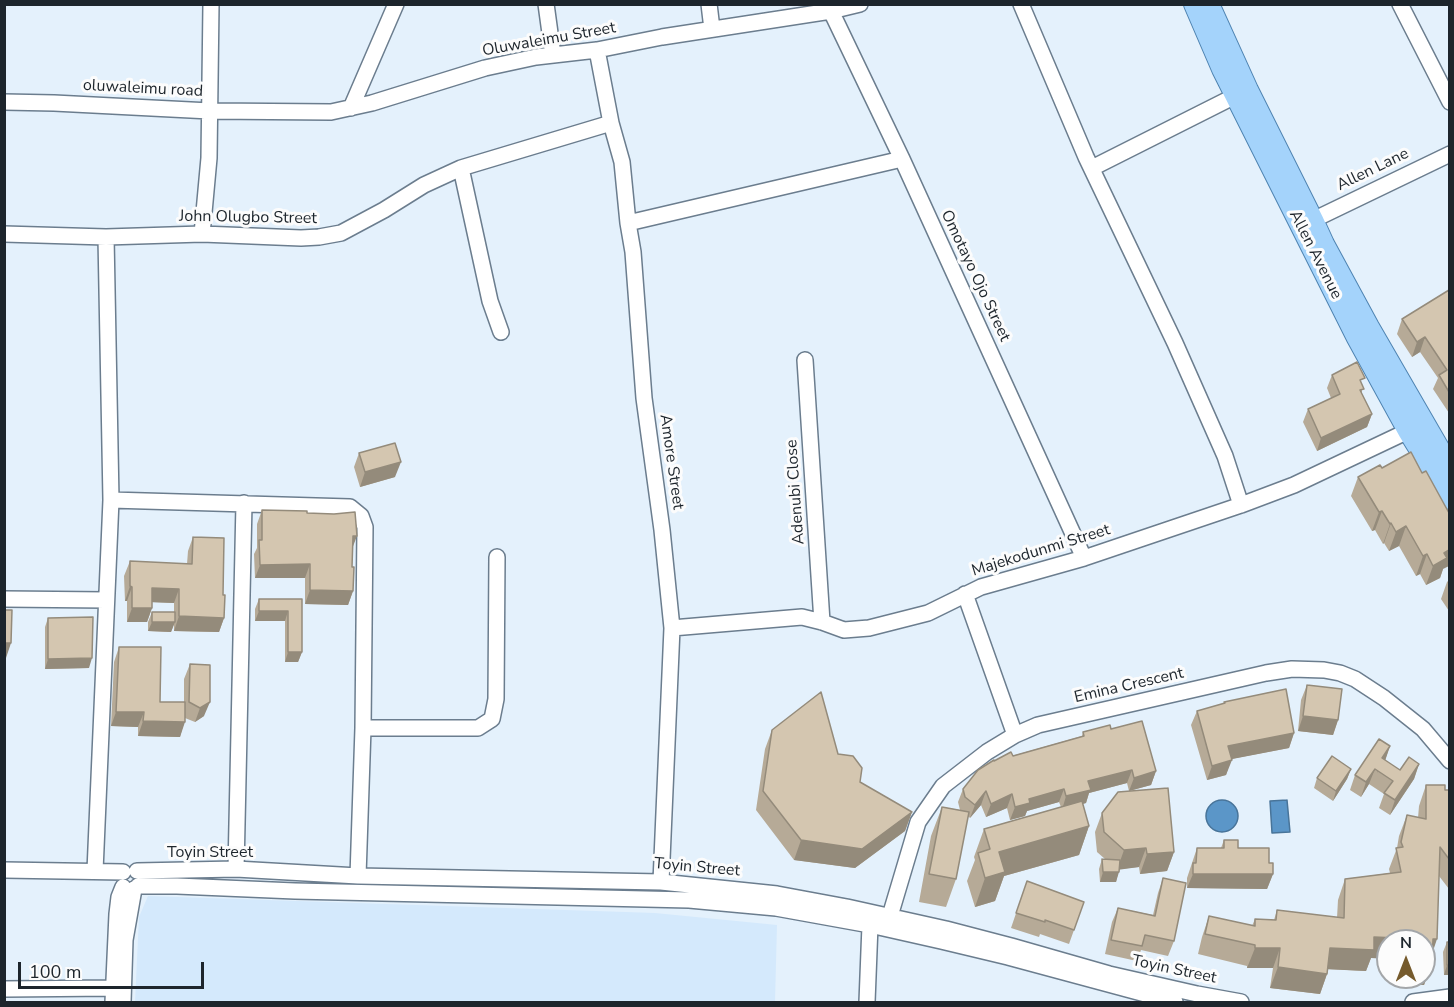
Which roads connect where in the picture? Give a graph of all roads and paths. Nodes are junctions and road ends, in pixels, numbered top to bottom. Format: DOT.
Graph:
graph roads {
  1 [pos="211,4"];
  2 [pos="396,4"];
  3 [pos="546,4"];
  4 [pos="709,4"];
  5 [pos="860,4"];
  6 [pos="1021,4"];
  7 [pos="1194,4"];
  8 [pos="1209,4"];
  9 [pos="1400,4"];
  10 [pos="831,11"];
  11 [pos="712,29"];
  12 [pos="597,50"];
  13 [pos="553,55"];
  14 [pos="1235,96"];
  15 [pos="4,102"];
  16 [pos="1449,102"];
  17 [pos="351,108"];
  18 [pos="210,111"];
  19 [pos="611,123"];
  20 [pos="1449,153"];
  21 [pos="902,159"];
  22 [pos="461,168"];
  23 [pos="1092,168"];
  24 [pos="1313,220"];
  25 [pos="628,223"];
  26 [pos="4,234"];
  27 [pos="202,234"];
  28 [pos="106,237"];
  29 [pos="501,332"];
  30 [pos="805,360"];
  31 [pos="1408,430"];
  32 [pos="1449,466"];
  33 [pos="1449,499"];
  34 [pos="111,500"];
  35 [pos="244,503"];
  36 [pos="1241,505"];
  37 [pos="497,557"];
  38 [pos="1084,558"];
  39 [pos="965,594"];
  40 [pos="4,599"];
  41 [pos="106,600"];
  42 [pos="822,622"];
  43 [pos="672,628"];
  44 [pos="363,728"];
  45 [pos="1015,735"];
  46 [pos="1449,761"];
  47 [pos="236,869"];
  48 [pos="4,870"];
  49 [pos="97,872"];
  50 [pos="358,876"];
  51 [pos="129,881"];
  52 [pos="661,882"];
  53 [pos="890,916"];
  54 [pos="870,925"];
  55 [pos="4,988"];
  56 [pos="113,995"];
  57 [pos="1449,996"];
  58 [pos="1156,1000"];
  59 [pos="123,1002"];
  60 [pos="867,1002"];
  61 [pos="1175,1002"];
  62 [pos="1241,1002"];
  63 [pos="1413,1002"];
  1 -- 18 [label="street, oluwaleimu road"];
  2 -- 17 [label="street"];
  3 -- 13 [label="street"];
  4 -- 11 [label="street"];
  5 -- 10 [label="street, Oluwaleimu Street"];
  6 -- 23 [label="street"];
  7 -- 14 [label="main road, Allen Avenue"];
  8 -- 24 [label="main road, Allen Avenue"];
  9 -- 16 [label="street"];
  10 -- 11 [label="street, Oluwaleimu Street"];
  10 -- 21 [label="street, Omotayo Ojo Street"];
  11 -- 12 [label="street, Oluwaleimu Street"];
  12 -- 13 [label="street, Oluwaleimu Street"];
  12 -- 19 [label="street, Amore Street"];
  13 -- 17 [label="street, Oluwaleimu Street"];
  14 -- 23 [label="street"];
  14 -- 31 [label="main road, Allen Avenue"];
  15 -- 18 [label="street, oluwaleimu road"];
  17 -- 18 [label="street, Oluwaleimu Street"];
  18 -- 27 [label="street"];
  19 -- 22 [label="street, John Olugbo Street"];
  19 -- 25 [label="street, Amore Street"];
  20 -- 24 [label="street, Allen Lane"];
  21 -- 25 [label="street"];
  21 -- 38 [label="street, Omotayo Ojo Street"];
  22 -- 27 [label="street, John Olugbo Street"];
  22 -- 29 [label="street"];
  23 -- 36 [label="street"];
  24 -- 32 [label="main road, Allen Avenue"];
  25 -- 43 [label="street, Amore Street"];
  26 -- 28 [label="street, John Olugbo Street"];
  27 -- 28 [label="street, John Olugbo Street"];
  28 -- 34 [label="street"];
  30 -- 42 [label="street, Adenubi Close"];
  31 -- 33 [label="main road, Allen Avenue"];
  31 -- 36 [label="street, Majekodunmi Street"];
  34 -- 35 [label="street"];
  34 -- 41 [label="street"];
  35 -- 44 [label="street"];
  35 -- 47 [label="street"];
  36 -- 38 [label="street, Majekodunmi Street"];
  37 -- 44 [label="street"];
  38 -- 39 [label="street, Majekodunmi Street"];
  39 -- 42 [label="street, Majekodunmi Street"];
  39 -- 45 [label="street"];
  40 -- 41 [label="street"];
  41 -- 49 [label="street"];
  42 -- 43 [label="street, Majekodunmi Street"];
  43 -- 52 [label="street, Amore Street"];
  44 -- 50 [label="street"];
  45 -- 46 [label="street, Emina Crescent"];
  45 -- 53 [label="street, Emina Crescent"];
  47 -- 50 [label="street, Toyin Street"];
  47 -- 51 [label="street, Toyin Street"];
  48 -- 49 [label="street, Toyin Street"];
  49 -- 51 [label="street, Toyin Street"];
  50 -- 52 [label="street, Toyin Street"];
  51 -- 54 [label="street, Toyin Street"];
  51 -- 56 [label="street"];
  51 -- 59 [label="street"];
  52 -- 53 [label="street, Toyin Street"];
  53 -- 62 [label="street, Toyin Street"];
  54 -- 58 [label="street, Toyin Street"];
  54 -- 60 [label="street"];
  55 -- 56 [label="street"];
  57 -- 63 [label="street"];
  58 -- 61 [label="street, Toyin Street"];
}
